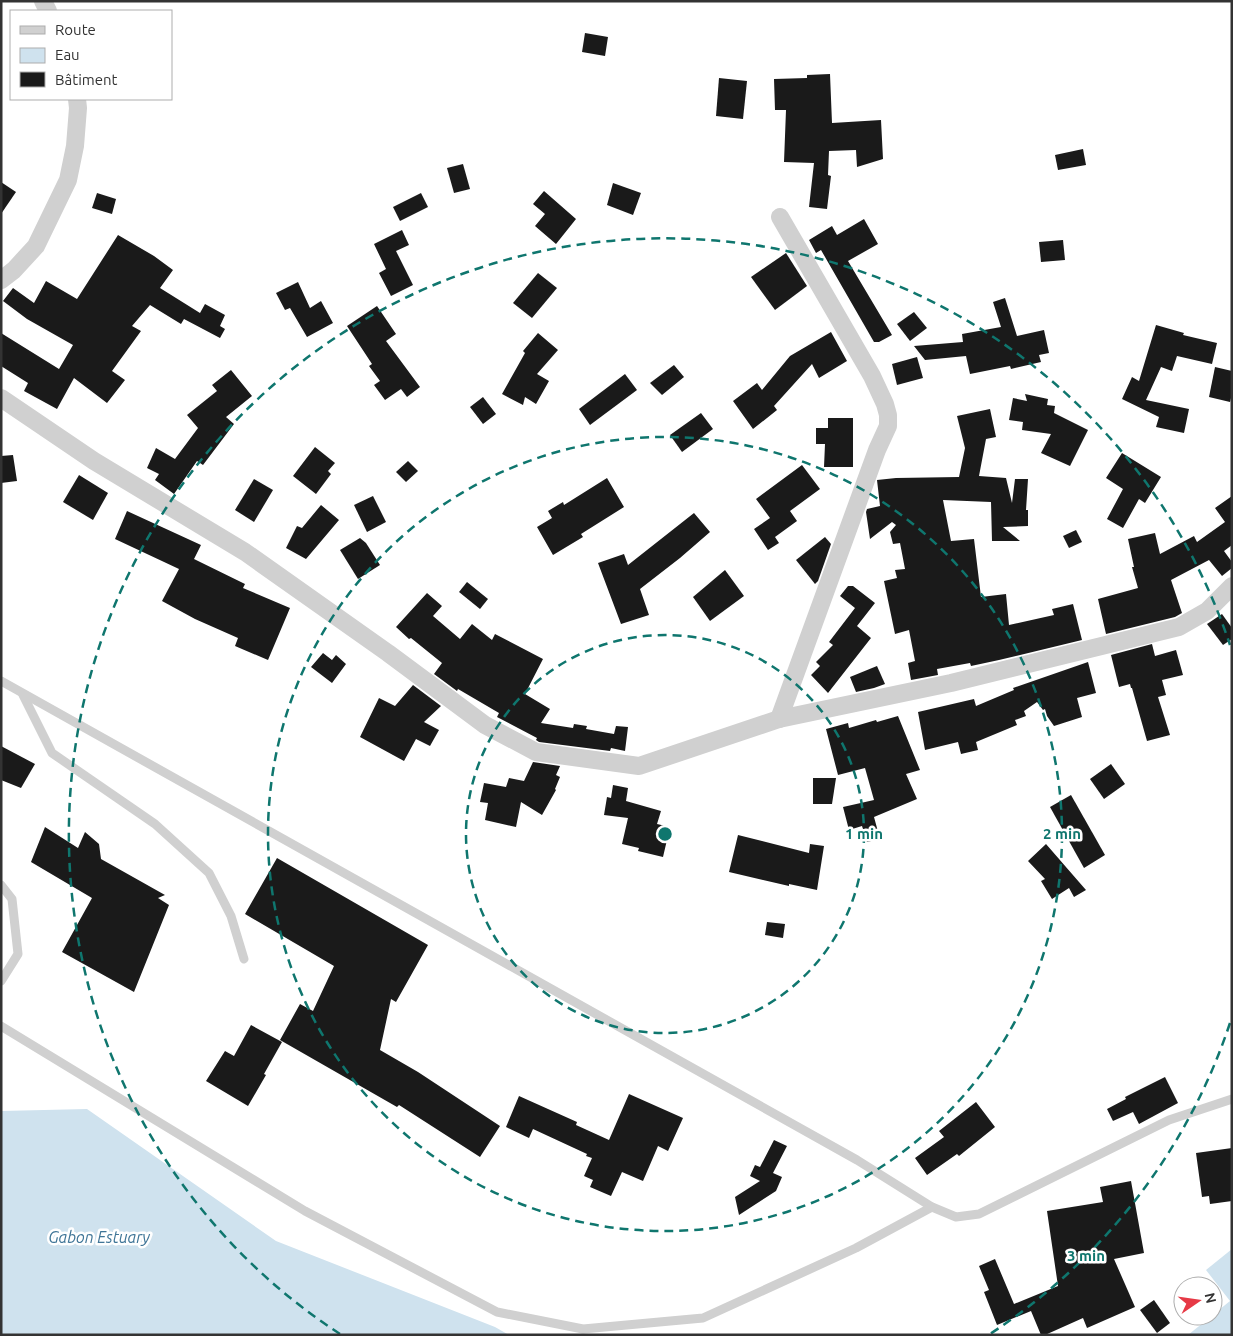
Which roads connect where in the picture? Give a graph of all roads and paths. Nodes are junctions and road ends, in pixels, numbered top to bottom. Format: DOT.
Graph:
graph roads {
  1 [pos="77,100"];
  2 [pos="780,218"];
  3 [pos="1,280"];
  4 [pos="1,398"];
  5 [pos="1232,586"];
  6 [pos="1,682"];
  7 [pos="23,695"];
  8 [pos="779,719"];
  9 [pos="1,885"];
  10 [pos="244,959"];
  11 [pos="1,981"];
  12 [pos="1,1026"];
  13 [pos="1232,1099"];
  14 [pos="932,1207"];
  1 -- 3 [label="street"];
  2 -- 8 [label="street"];
  4 -- 8 [label="street"];
  5 -- 8 [label="street"];
  6 -- 7 [label="lane"];
  7 -- 10 [label="lane"];
  7 -- 14 [label="lane"];
  9 -- 11 [label="lane"];
  12 -- 14 [label="lane"];
  13 -- 14 [label="lane"];
}
